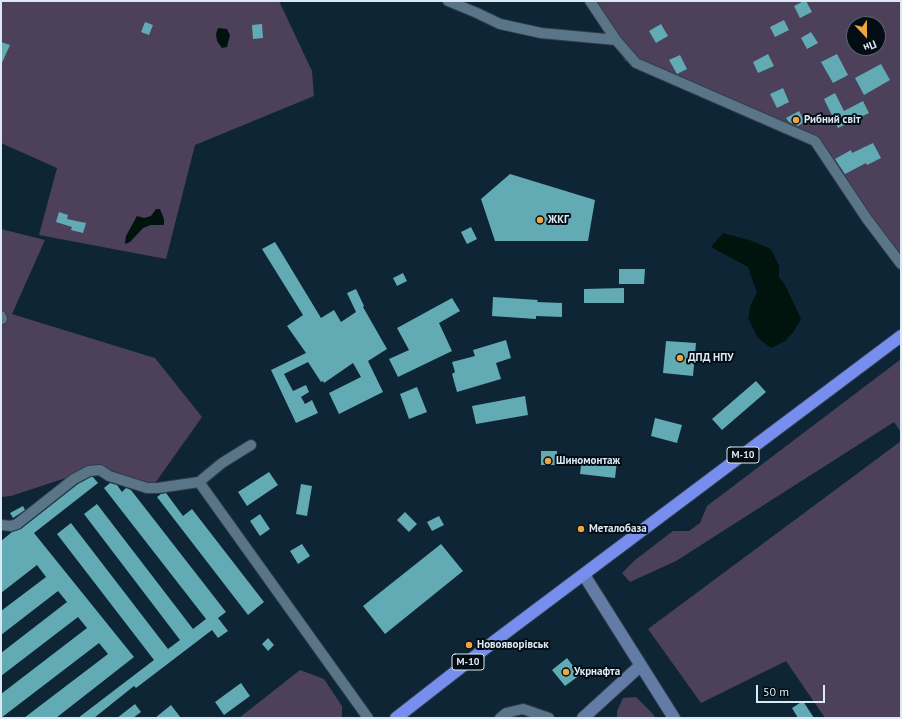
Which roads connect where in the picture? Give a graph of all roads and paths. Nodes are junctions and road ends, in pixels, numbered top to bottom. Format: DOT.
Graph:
graph roads {
  1 [pos="448,1"];
  2 [pos="590,1"];
  3 [pos="616,40"];
  4 [pos="901,264"];
  5 [pos="901,336"];
  6 [pos="251,445"];
  7 [pos="199,482"];
  8 [pos="1,525"];
  9 [pos="584,575"];
  10 [pos="640,666"];
  11 [pos="368,718"];
  12 [pos="396,718"];
  13 [pos="500,718"];
  14 [pos="549,718"];
  15 [pos="583,718"];
  16 [pos="674,718"];
  1 -- 3 [label="street"];
  2 -- 3 [label="street"];
  3 -- 4 [label="street"];
  5 -- 9 [label="highway, М-10"];
  6 -- 7 [label="street"];
  7 -- 8 [label="street"];
  7 -- 11 [label="street"];
  9 -- 10 [label="street"];
  9 -- 12 [label="highway, М-10"];
  10 -- 15 [label="street"];
  10 -- 16 [label="street"];
  13 -- 14 [label="street"];
}
